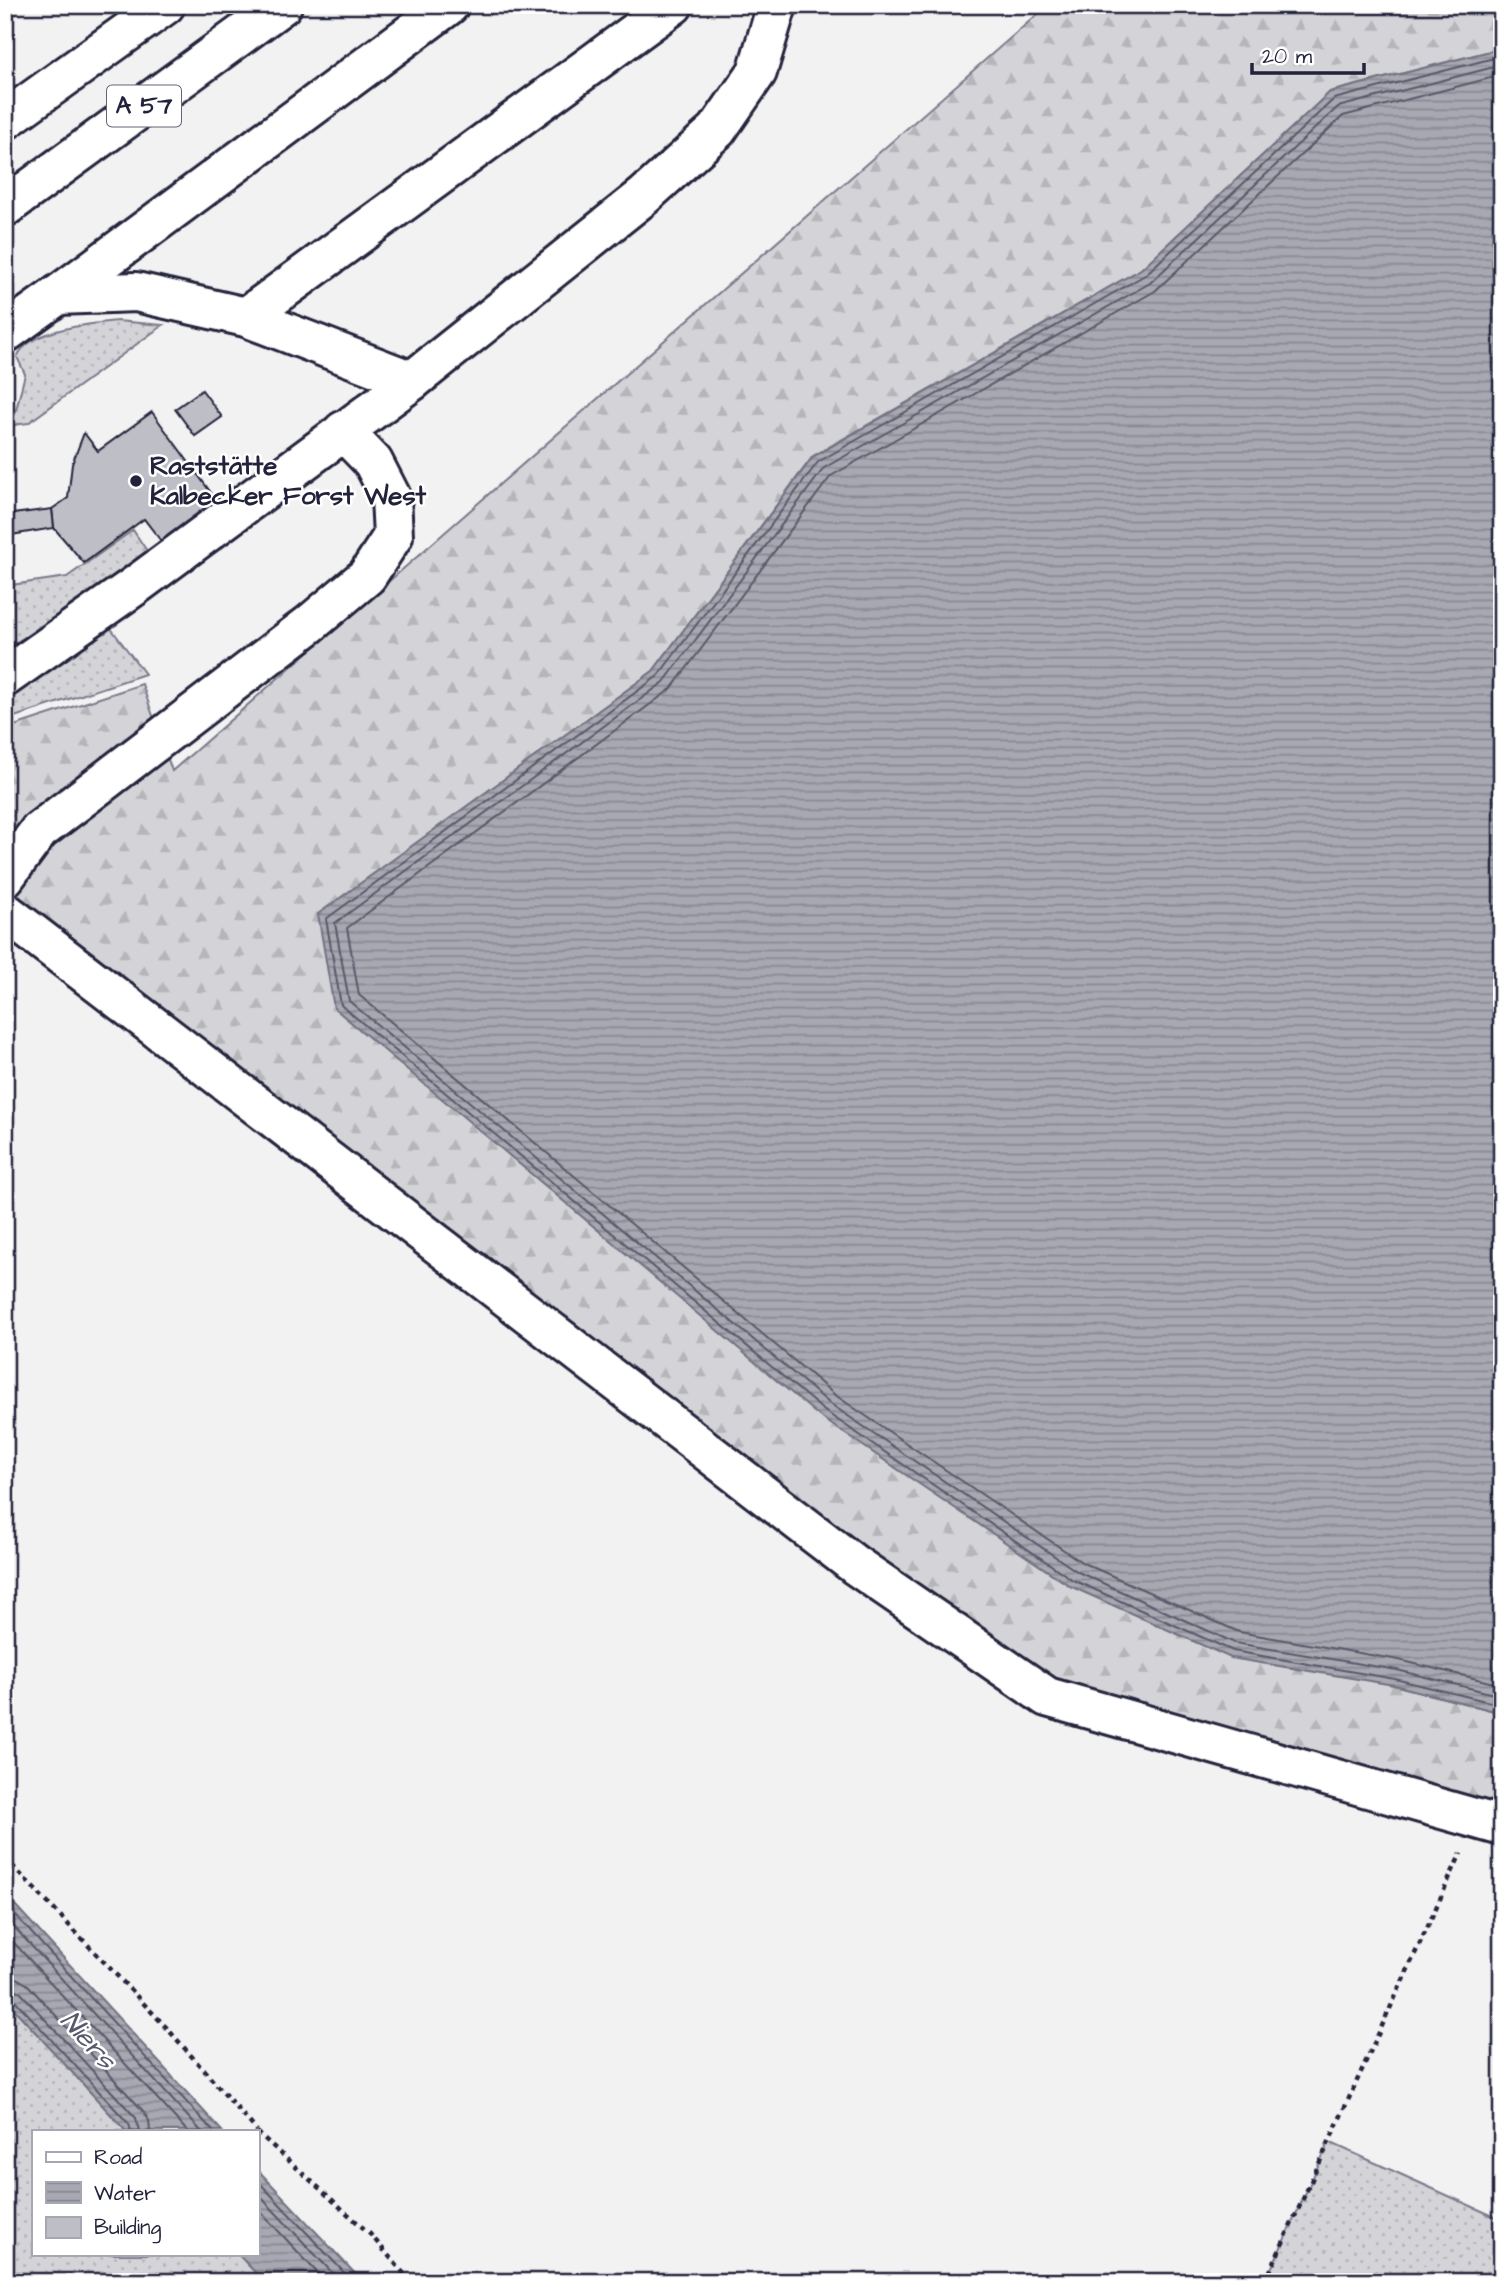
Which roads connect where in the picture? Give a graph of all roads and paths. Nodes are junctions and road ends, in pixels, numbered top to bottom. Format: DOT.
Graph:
graph roads {
  1 [pos="165,5"];
  2 [pos="282,5"];
  3 [pos="449,5"];
  4 [pos="673,5"];
  5 [pos="777,5"];
  6 [pos="5,121"];
  7 [pos="5,207"];
  8 [pos="58,295"];
  9 [pos="246,317"];
  10 [pos="5,333"];
  11 [pos="412,381"];
  12 [pos="343,431"];
  13 [pos="5,677"];
  14 [pos="5,877"];
  15 [pos="5,912"];
  16 [pos="1489,1824"];
  17 [pos="5,1858"];
  18 [pos="255,2130"];
  19 [pos="259,2134"];
  20 [pos="411,2282"];
  21 [pos="1265,2282"];
  1 -- 6 [label="main road, A 57"];
  2 -- 7 [label="main road, A 57"];
  3 -- 8 [label="main road"];
  4 -- 9 [label="main road"];
  5 -- 11 [label="main road"];
  8 -- 9 [label="main road"];
  8 -- 10 [label="main road"];
  9 -- 11 [label="main road"];
  11 -- 12 [label="main road"];
  12 -- 13 [label="main road"];
  12 -- 14 [label="main road"];
  15 -- 16 [label="main road"];
  16 -- 21 [label="path"];
  17 -- 18 [label="path"];
  19 -- 20 [label="path"];
}
